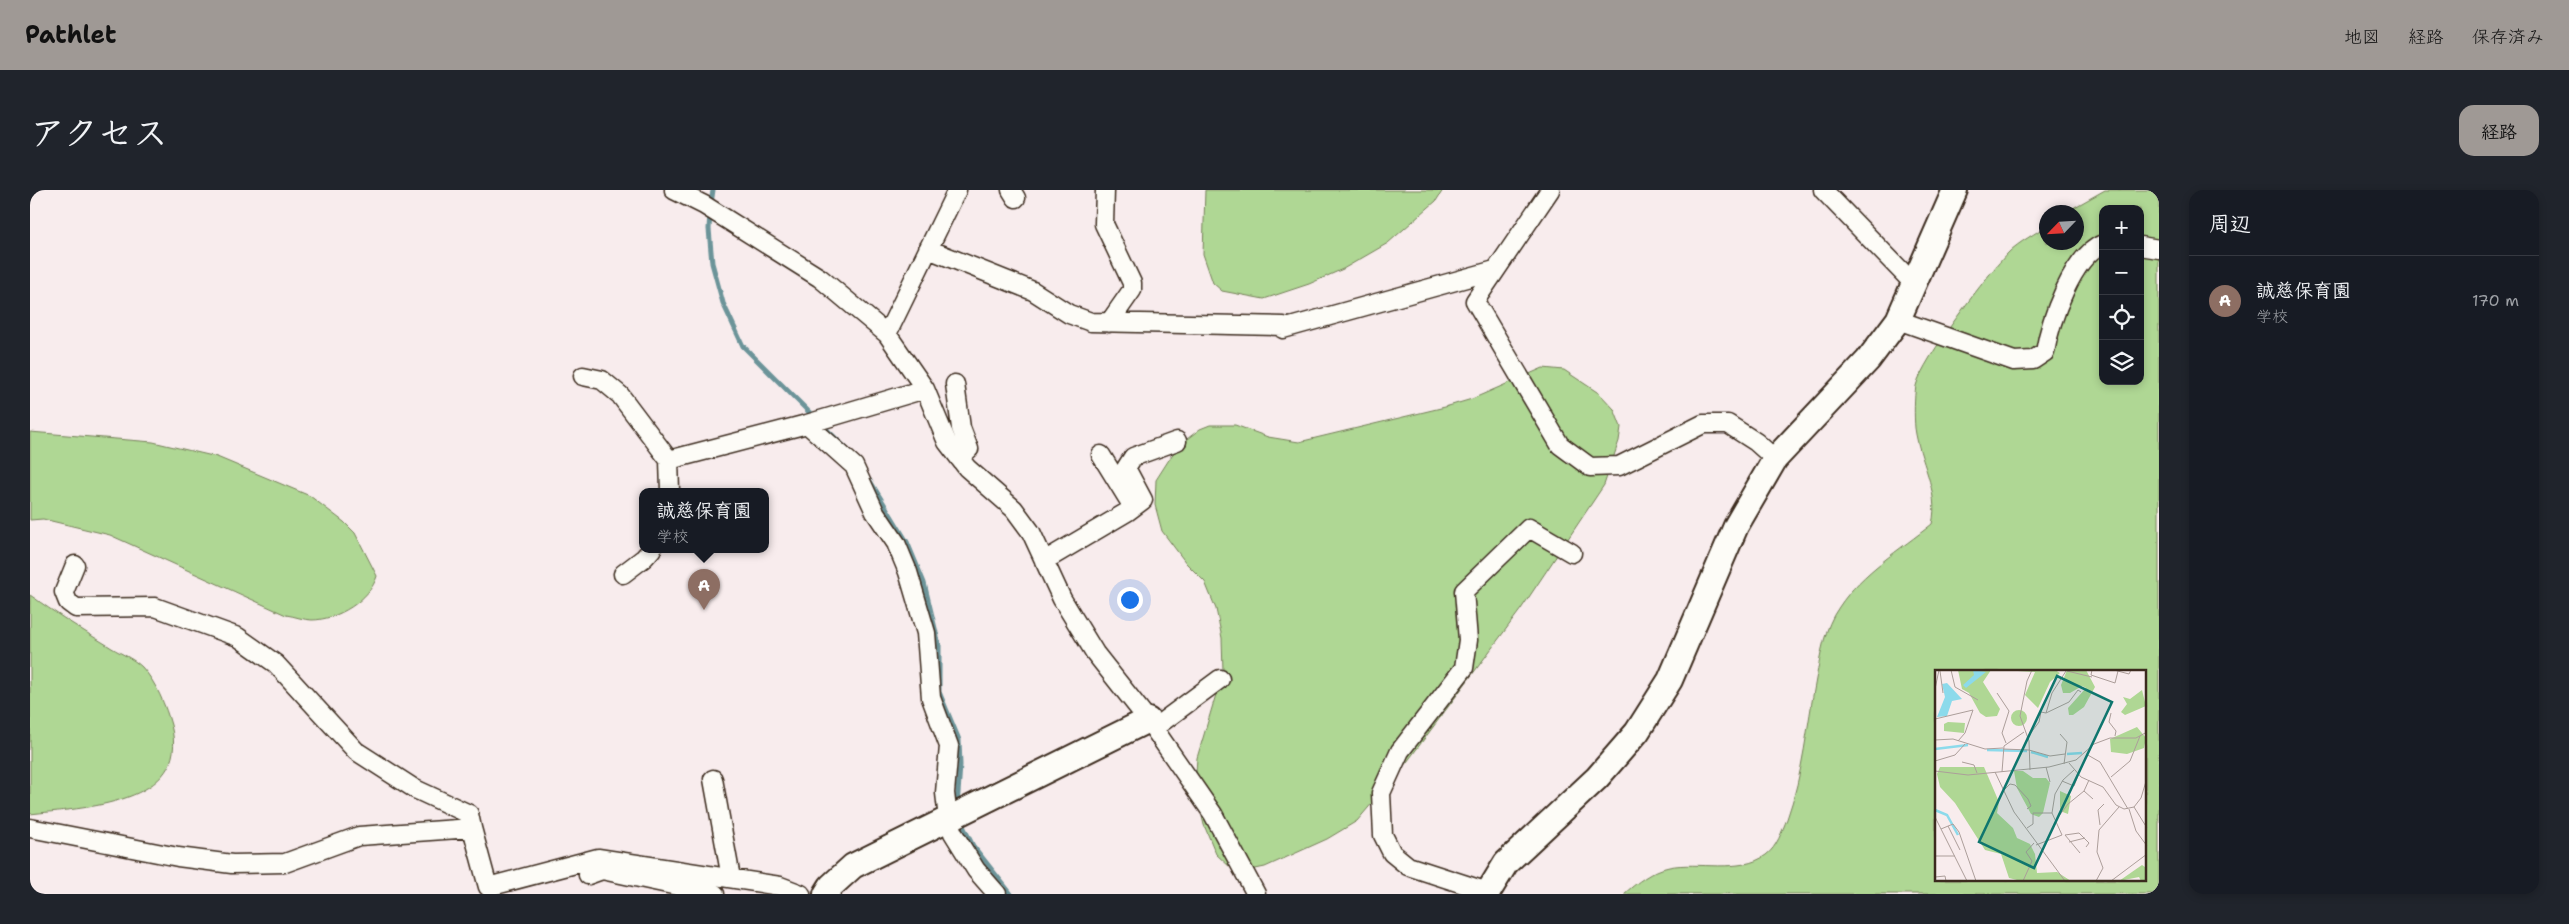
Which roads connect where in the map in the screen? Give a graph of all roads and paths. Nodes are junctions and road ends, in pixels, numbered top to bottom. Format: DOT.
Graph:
graph roads {
  1 [pos="674,190"];
  2 [pos="957,190"];
  3 [pos="1105,190"];
  4 [pos="1530,190"];
  5 [pos="1823,190"];
  6 [pos="1954,190"];
  7 [pos="1549,191"];
  8 [pos="705,197"];
  9 [pos="2099,247"];
  10 [pos="2144,247"];
  11 [pos="928,249"];
  12 [pos="2159,249"];
  13 [pos="1495,270"];
  14 [pos="1913,283"];
  15 [pos="1898,320"];
  16 [pos="1109,323"];
  17 [pos="887,334"];
  18 [pos="584,376"];
  19 [pos="955,384"];
  20 [pos="925,389"];
  21 [pos="807,424"];
  22 [pos="1177,441"];
  23 [pos="1101,456"];
  24 [pos="960,458"];
  25 [pos="1774,458"];
  26 [pos="669,460"];
  27 [pos="670,488"];
  28 [pos="1133,507"];
  29 [pos="648,553"];
  30 [pos="1572,553"];
  31 [pos="1044,561"];
  32 [pos="75,565"];
  33 [pos="623,574"];
  34 [pos="1220,679"];
  35 [pos="1151,724"];
  36 [pos="713,779"];
  37 [pos="948,819"];
  38 [pos="30,828"];
  39 [pos="472,828"];
  40 [pos="588,875"];
  41 [pos="727,883"];
  42 [pos="1488,893"];
  43 [pos="715,894"];
  44 [pos="801,894"];
  45 [pos="826,894"];
  46 [pos="996,894"];
  47 [pos="1256,894"];
  1 -- 8 [label="street"];
  2 -- 11 [label="street"];
  3 -- 16 [label="street"];
  4 -- 7 [label="street"];
  5 -- 14 [label="street"];
  6 -- 14 [label="street"];
  7 -- 13 [label="street"];
  8 -- 17 [label="street"];
  9 -- 15 [label="street"];
  10 -- 12 [label="street"];
  11 -- 16 [label="street"];
  11 -- 17 [label="street"];
  13 -- 16 [label="street"];
  13 -- 25 [label="street"];
  14 -- 15 [label="street"];
  15 -- 25 [label="street"];
  17 -- 20 [label="street"];
  18 -- 26 [label="street"];
  19 -- 24 [label="street"];
  20 -- 21 [label="street"];
  20 -- 24 [label="street"];
  21 -- 26 [label="street"];
  21 -- 37 [label="street"];
  22 -- 28 [label="street"];
  23 -- 28 [label="street"];
  24 -- 31 [label="street"];
  25 -- 42 [label="street"];
  26 -- 27 [label="street"];
  28 -- 31 [label="street"];
  29 -- 33 [label="street"];
  30 -- 42 [label="street"];
  31 -- 35 [label="street"];
  32 -- 39 [label="street"];
  34 -- 35 [label="street"];
  35 -- 37 [label="street"];
  35 -- 47 [label="street"];
  36 -- 41 [label="street"];
  37 -- 45 [label="street"];
  37 -- 46 [label="street"];
  38 -- 39 [label="street"];
  39 -- 41 [label="street"];
  40 -- 43 [label="street"];
  41 -- 44 [label="street"];
}
